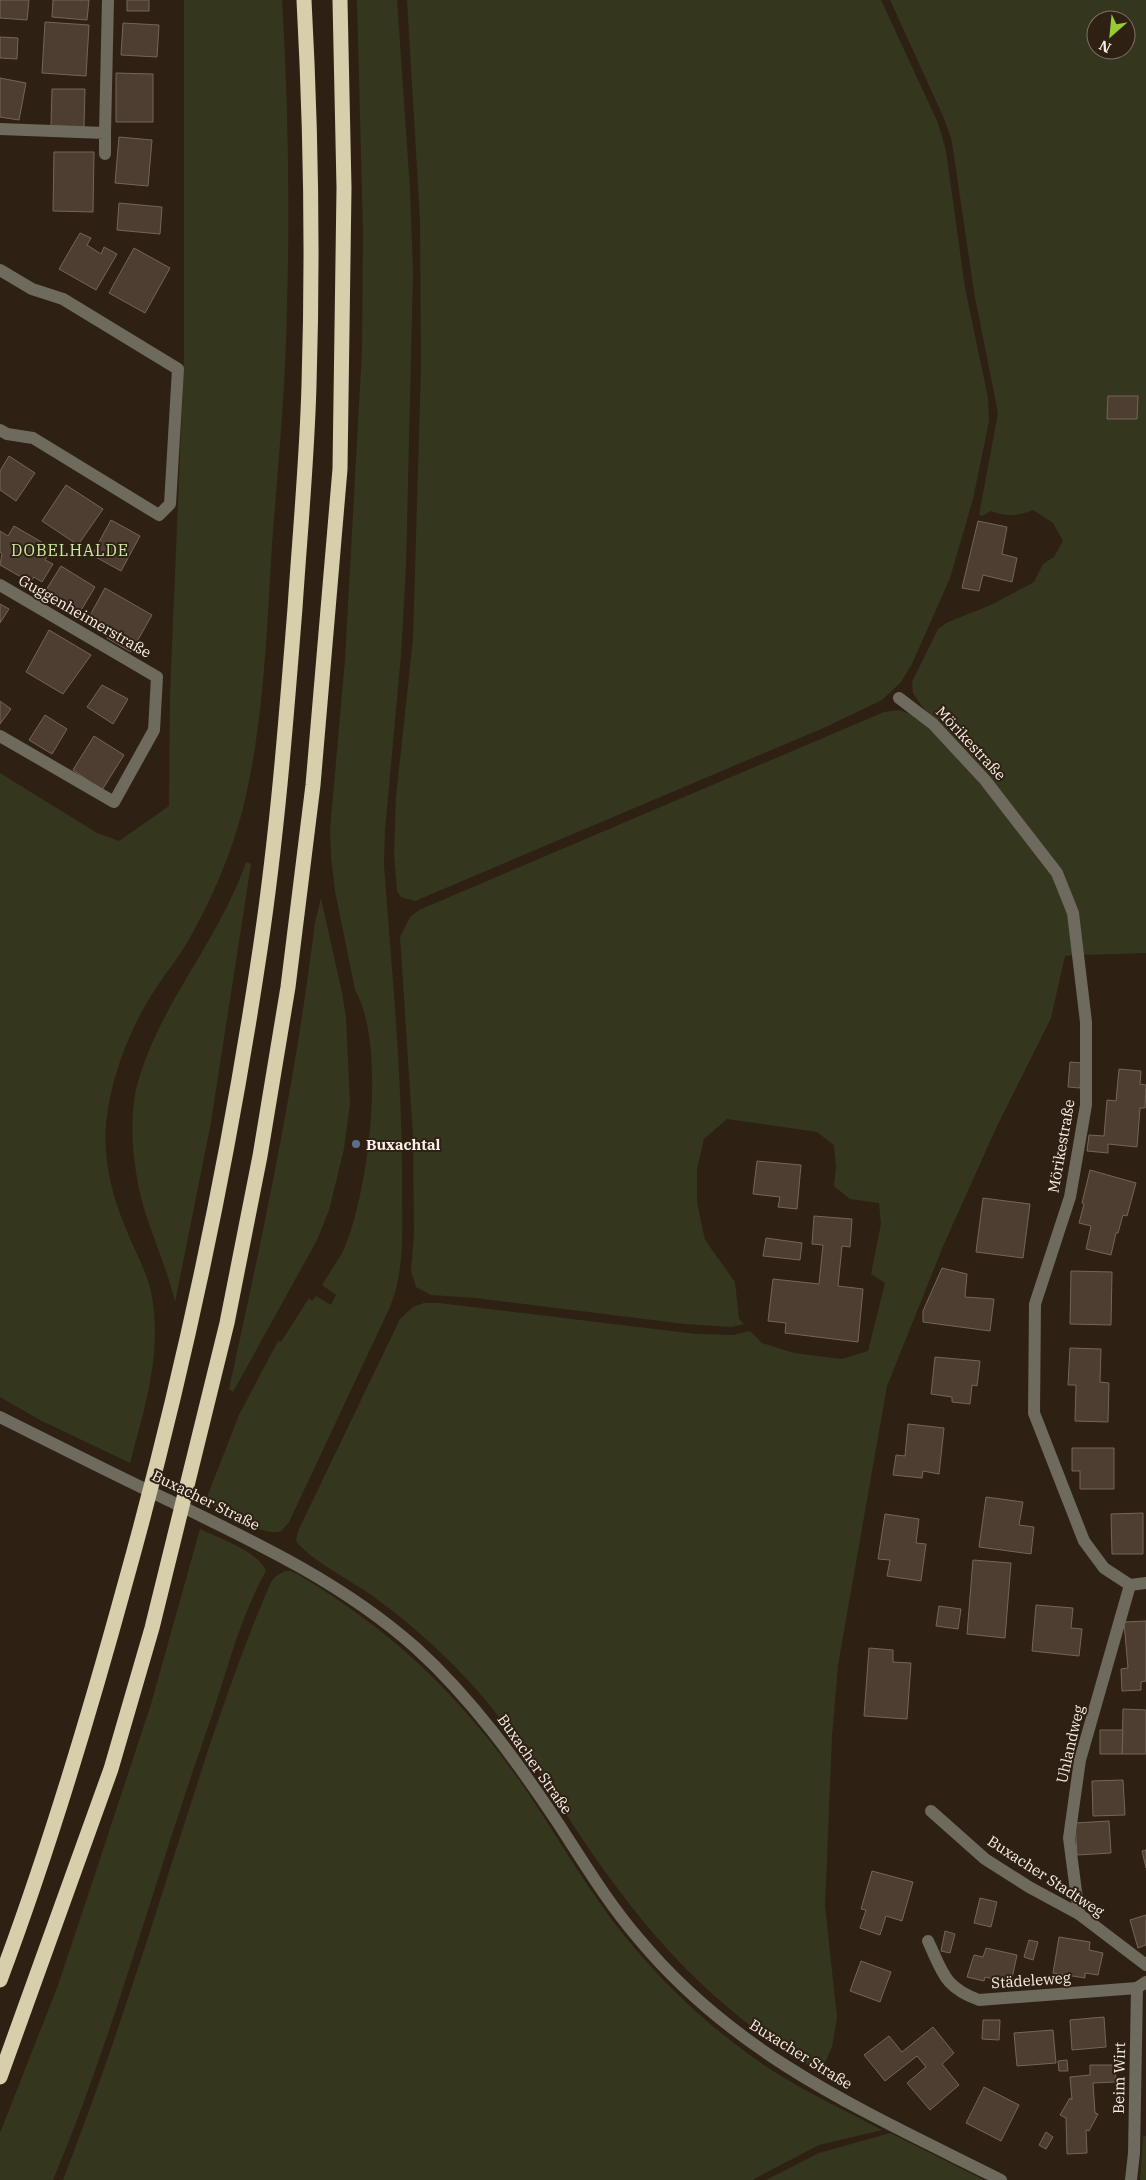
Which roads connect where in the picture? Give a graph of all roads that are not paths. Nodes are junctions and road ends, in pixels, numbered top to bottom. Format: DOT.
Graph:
graph roads {
  1 [pos="108,0"];
  2 [pos="304,0"];
  3 [pos="340,0"];
  4 [pos="0,129"];
  5 [pos="105,133"];
  6 [pos="105,154"];
  7 [pos="0,270"];
  8 [pos="0,430"];
  9 [pos="0,585"];
  10 [pos="899,698"];
  11 [pos="0,736"];
  12 [pos="0,1417"];
  13 [pos="1146,1583"];
  14 [pos="1130,1584"];
  15 [pos="931,1811"];
  16 [pos="1079,1914"];
  17 [pos="928,1941"];
  18 [pos="1146,1965"];
  19 [pos="0,1980"];
  20 [pos="1142,1985"];
  21 [pos="0,2077"];
  22 [pos="1001,2180"];
  23 [pos="1131,2180"];
  1 -- 5 [label="street"];
  2 -- 19 [label="highway"];
  3 -- 21 [label="highway"];
  4 -- 5 [label="street"];
  5 -- 6 [label="street"];
  7 -- 8 [label="street"];
  9 -- 11 [label="street, Guggenheimerstraße"];
  10 -- 14 [label="street, Mörikestraße"];
  12 -- 22 [label="street, Buxacher Straße"];
  13 -- 14 [label="street"];
  14 -- 16 [label="street, Uhlandweg"];
  15 -- 16 [label="street, Buxacher Stadtweg"];
  16 -- 18 [label="street, Buxacher Stadtweg"];
  17 -- 20 [label="street, Städeleweg"];
  20 -- 23 [label="street, Beim Wirt"];
}
